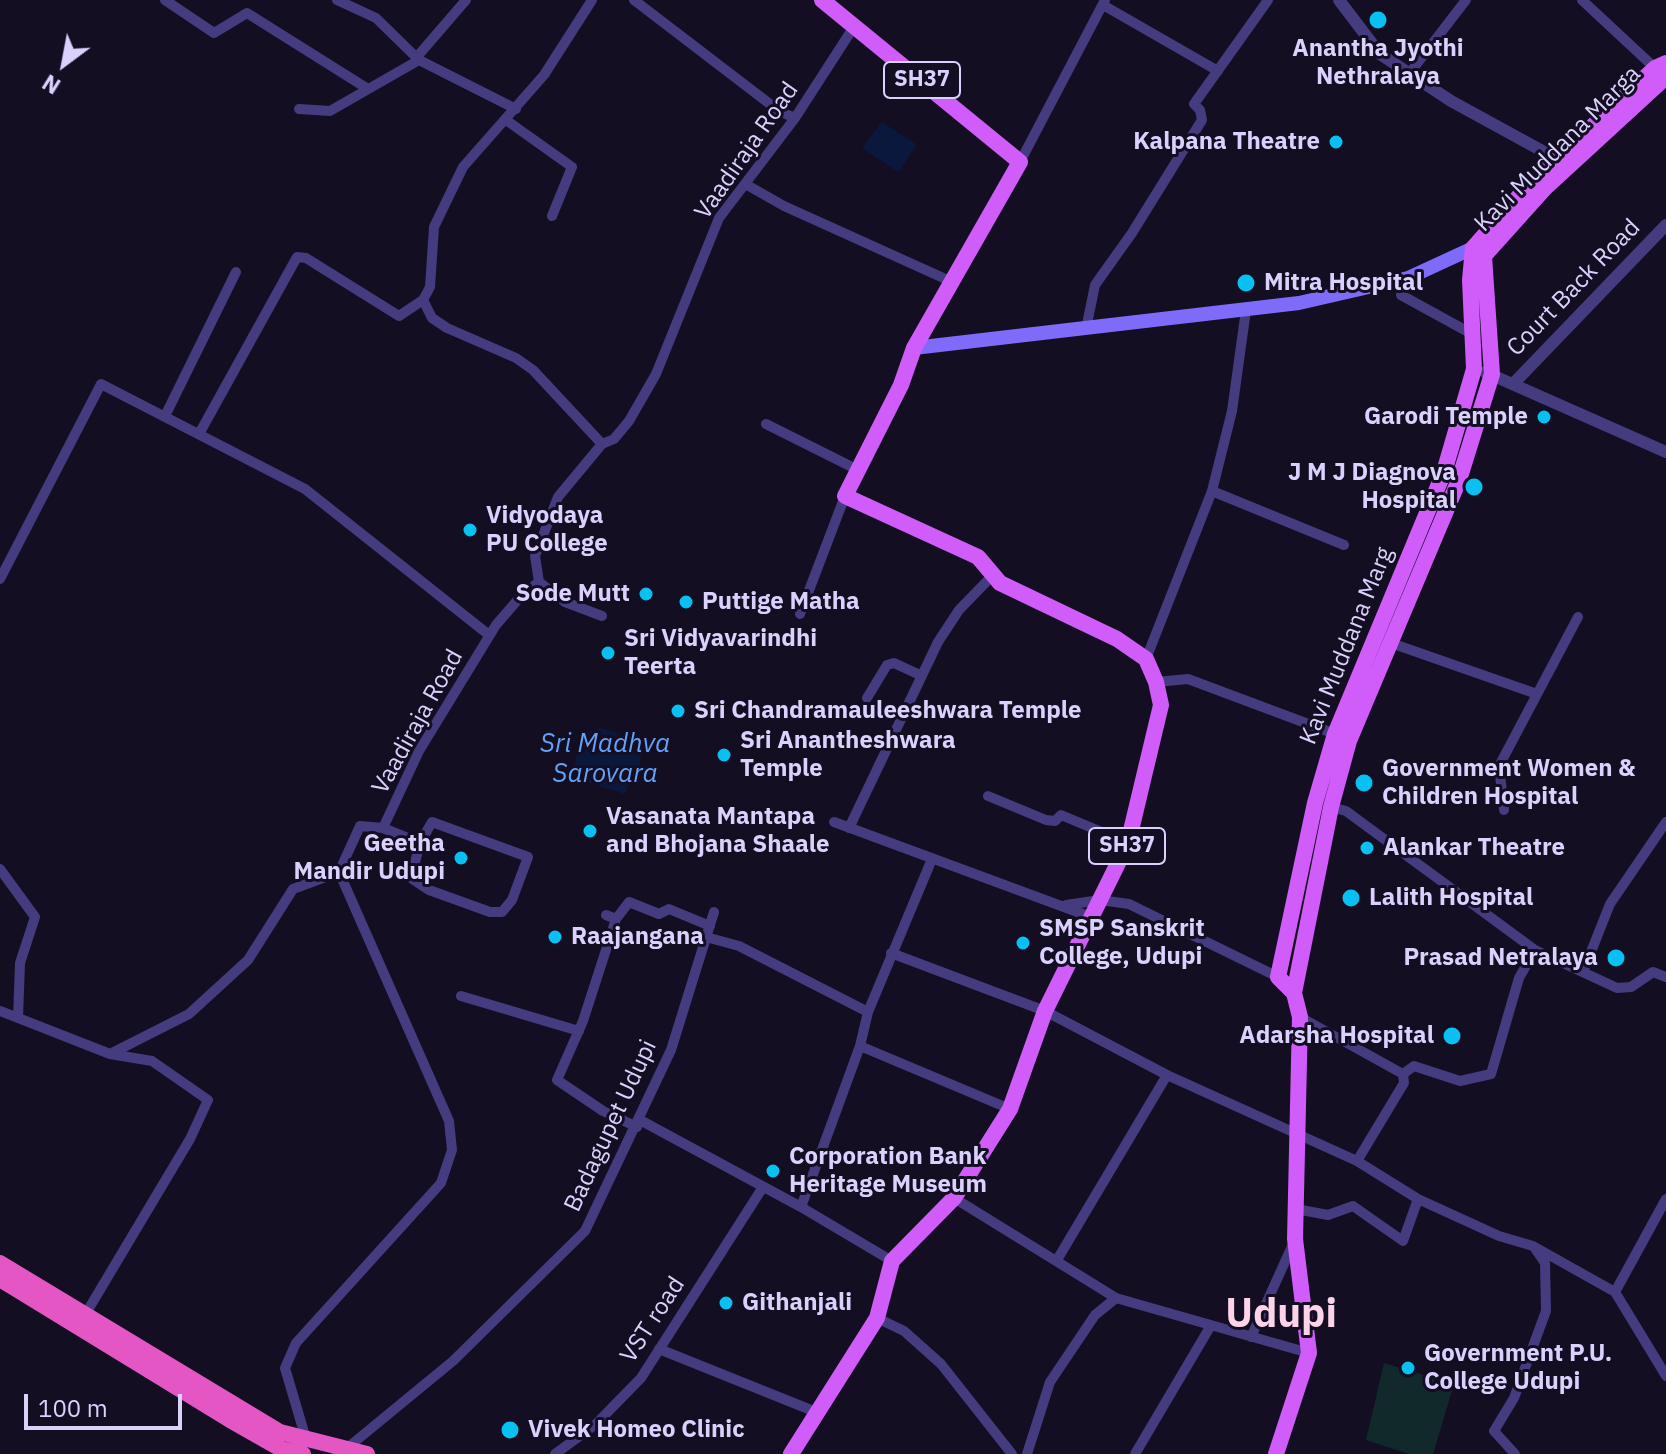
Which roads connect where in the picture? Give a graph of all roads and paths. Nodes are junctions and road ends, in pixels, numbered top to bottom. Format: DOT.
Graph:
graph roads {
  1 [pos="165,0"];
  2 [pos="337,0"];
  3 [pos="466,0"];
  4 [pos="592,0"];
  5 [pos="634,0"];
  6 [pos="822,0"];
  7 [pos="1268,0"];
  8 [pos="1466,0"];
  9 [pos="1582,0"];
  10 [pos="1340,1"];
  11 [pos="1104,2"];
  12 [pos="855,25"];
  13 [pos="418,59"];
  14 [pos="1662,69"];
  15 [pos="1218,71"];
  16 [pos="1409,74"];
  17 [pos="368,89"];
  18 [pos="299,109"];
  19 [pos="516,109"];
  20 [pos="795,118"];
  21 [pos="506,120"];
  22 [pos="1557,159"];
  23 [pos="1020,162"];
  24 [pos="747,185"];
  25 [pos="552,216"];
  26 [pos="1666,225"];
  27 [pos="1478,252"];
  28 [pos="236,272"];
  29 [pos="950,281"];
  30 [pos="1401,295"];
  31 [pos="423,300"];
  32 [pos="1246,310"];
  33 [pos="1086,329"];
  34 [pos="1472,334"];
  35 [pos="914,348"];
  36 [pos="1474,369"];
  37 [pos="1492,374"];
  38 [pos="1514,383"];
  39 [pos="165,416"];
  40 [pos="766,424"];
  41 [pos="199,434"];
  42 [pos="602,444"];
  43 [pos="1666,452"];
  44 [pos="856,469"];
  45 [pos="1212,491"];
  46 [pos="845,496"];
  47 [pos="1344,545"];
  48 [pos="992,576"];
  49 [pos="0,579"];
  50 [pos="539,582"];
  51 [pos="800,614"];
  52 [pos="602,616"];
  53 [pos="1578,617"];
  54 [pos="489,635"];
  55 [pos="1388,642"];
  56 [pos="1146,659"];
  57 [pos="920,675"];
  58 [pos="1156,682"];
  59 [pos="1537,694"];
  60 [pos="867,698"];
  61 [pos="1335,734"];
  62 [pos="988,796"];
  63 [pos="1331,807"];
  64 [pos="1504,810"];
  65 [pos="834,822"];
  66 [pos="1666,822"];
  67 [pos="383,828"];
  68 [pos="849,828"];
  69 [pos="420,843"];
  70 [pos="1128,843"];
  71 [pos="932,859"];
  72 [pos="0,869"];
  73 [pos="339,872"];
  74 [pos="1100,900"];
  75 [pos="1059,906"];
  76 [pos="714,912"];
  77 [pos="1091,917"];
  78 [pos="708,931"];
  79 [pos="1535,950"];
  80 [pos="891,953"];
  81 [pos="1583,972"];
  82 [pos="1278,977"];
  83 [pos="1666,977"];
  84 [pos="1294,993"];
  85 [pos="461,996"];
  86 [pos="0,1011"];
  87 [pos="1045,1011"];
  88 [pos="868,1012"];
  89 [pos="1300,1017"];
  90 [pos="18,1018"];
  91 [pos="579,1031"];
  92 [pos="860,1046"];
  93 [pos="110,1054"];
  94 [pos="1403,1074"];
  95 [pos="1167,1075"];
  96 [pos="1010,1109"];
  97 [pos="639,1123"];
  98 [pos="1299,1134"];
  99 [pos="1357,1161"];
  100 [pos="763,1187"];
  101 [pos="954,1198"];
  102 [pos="1418,1199"];
  103 [pos="1666,1199"];
  104 [pos="801,1207"];
  105 [pos="1296,1209"];
  106 [pos="1295,1239"];
  107 [pos="1533,1246"];
  108 [pos="1057,1260"];
  109 [pos="892,1261"];
  110 [pos="0,1263"];
  111 [pos="0,1279"];
  112 [pos="1615,1292"];
  113 [pos="1116,1298"];
  114 [pos="85,1315"];
  115 [pos="877,1318"];
  116 [pos="1210,1327"];
  117 [pos="1251,1337"];
  118 [pos="659,1349"];
  119 [pos="1309,1353"];
  120 [pos="1666,1376"];
  121 [pos="816,1412"];
  122 [pos="293,1447"];
  123 [pos="346,1449"];
  124 [pos="367,1454"];
  125 [pos="555,1454"];
  126 [pos="791,1454"];
  127 [pos="1012,1454"];
  128 [pos="1027,1454"];
  129 [pos="1135,1454"];
  130 [pos="1276,1454"];
  131 [pos="1515,1454"];
  1 -- 17 [label="street"];
  2 -- 13 [label="street"];
  3 -- 13 [label="street"];
  4 -- 19 [label="street"];
  5 -- 20 [label="street"];
  6 -- 12 [label="main road, SH37"];
  7 -- 15 [label="street"];
  8 -- 16 [label="street"];
  9 -- 14 [label="street"];
  10 -- 16 [label="street"];
  11 -- 15 [label="street"];
  11 -- 23 [label="street"];
  12 -- 20 [label="street, Vaadiraja Road"];
  12 -- 23 [label="main road, SH37"];
  13 -- 17 [label="street"];
  13 -- 19 [label="street"];
  14 -- 22 [label="main road"];
  14 -- 27 [label="main road, Kavi Muddana Marga"];
  15 -- 33 [label="street"];
  16 -- 22 [label="street"];
  17 -- 18 [label="street"];
  19 -- 21 [label="street"];
  20 -- 24 [label="street, Vaadiraja Road"];
  21 -- 25 [label="street"];
  21 -- 31 [label="street"];
  22 -- 27 [label="main road"];
  23 -- 29 [label="main road"];
  24 -- 29 [label="street"];
  24 -- 42 [label="street, Vaadiraja Road"];
  26 -- 38 [label="street, Court Back Road"];
  27 -- 32 [label="main road"];
  27 -- 34 [label="main road, Kavi Muddana Marg"];
  27 -- 37 [label="main road, Kavi Muddana Marg"];
  28 -- 39 [label="street"];
  29 -- 35 [label="main road"];
  30 -- 34 [label="street"];
  31 -- 41 [label="street"];
  31 -- 42 [label="street"];
  32 -- 33 [label="main road"];
  32 -- 45 [label="street"];
  33 -- 35 [label="main road"];
  34 -- 36 [label="main road, Kavi Muddana Marg"];
  35 -- 44 [label="main road"];
  36 -- 37 [label="street"];
  36 -- 61 [label="main road, Kavi Muddana Marg"];
  37 -- 38 [label="street"];
  37 -- 55 [label="main road, Kavi Muddana Marg"];
  38 -- 43 [label="street"];
  39 -- 41 [label="street"];
  39 -- 49 [label="street"];
  40 -- 44 [label="street"];
  41 -- 54 [label="street"];
  42 -- 50 [label="street, Vaadiraja Road"];
  44 -- 46 [label="main road"];
  45 -- 47 [label="street"];
  45 -- 56 [label="street"];
  46 -- 48 [label="main road"];
  46 -- 51 [label="street"];
  48 -- 56 [label="main road"];
  48 -- 57 [label="street"];
  50 -- 52 [label="street"];
  50 -- 54 [label="street, Vaadiraja Road"];
  53 -- 59 [label="street"];
  54 -- 67 [label="street, Vaadiraja Road"];
  55 -- 59 [label="street"];
  55 -- 63 [label="main road, Kavi Muddana Marg"];
  56 -- 58 [label="main road, SH37"];
  57 -- 60 [label="street"];
  57 -- 68 [label="street"];
  58 -- 61 [label="street"];
  58 -- 70 [label="main road, SH37"];
  59 -- 64 [label="street"];
  61 -- 82 [label="main road, Kavi Muddana Marg"];
  62 -- 70 [label="street"];
  63 -- 79 [label="street"];
  63 -- 84 [label="main road, Kavi Muddana Marg"];
  65 -- 68 [label="street"];
  66 -- 81 [label="street"];
  67 -- 69 [label="street"];
  67 -- 73 [label="street, Vaadiraja Road"];
  68 -- 71 [label="street"];
  69 -- 69 [label="street"];
  70 -- 74 [label="main road, SH37"];
  71 -- 75 [label="street"];
  71 -- 80 [label="street"];
  72 -- 90 [label="street"];
  73 -- 93 [label="street"];
  73 -- 122 [label="street"];
  74 -- 75 [label="street"];
  74 -- 77 [label="main road, SH37"];
  74 -- 82 [label="street"];
  75 -- 77 [label="street"];
  76 -- 78 [label="street, Badagupet Udupi"];
  77 -- 87 [label="main road, SH37"];
  78 -- 88 [label="street"];
  78 -- 91 [label="street"];
  78 -- 97 [label="street, Badagupet Udupi"];
  79 -- 81 [label="street"];
  79 -- 94 [label="street"];
  80 -- 87 [label="street"];
  80 -- 88 [label="street"];
  81 -- 83 [label="street"];
  82 -- 84 [label="main road"];
  84 -- 89 [label="main road, Kavi Muddana Marg"];
  85 -- 91 [label="street"];
  86 -- 90 [label="street"];
  87 -- 95 [label="street"];
  87 -- 96 [label="main road, SH37"];
  88 -- 92 [label="street"];
  89 -- 94 [label="street"];
  89 -- 98 [label="main road, Kavi Muddana Marg"];
  90 -- 93 [label="street"];
  91 -- 97 [label="street"];
  92 -- 96 [label="street"];
  92 -- 104 [label="street"];
  93 -- 114 [label="street"];
  94 -- 99 [label="street"];
  95 -- 98 [label="street"];
  95 -- 108 [label="street"];
  96 -- 101 [label="main road, SH37"];
  97 -- 100 [label="street"];
  97 -- 123 [label="street, Badagupet Udupi"];
  98 -- 99 [label="street"];
  98 -- 105 [label="main road, Kavi Muddana Marg"];
  99 -- 102 [label="street"];
  100 -- 104 [label="street"];
  100 -- 118 [label="street, VST road"];
  101 -- 108 [label="street"];
  101 -- 109 [label="main road, SH37"];
  102 -- 105 [label="street"];
  102 -- 107 [label="street"];
  103 -- 112 [label="street"];
  104 -- 109 [label="street"];
  105 -- 106 [label="main road, Kavi Muddana Marg"];
  106 -- 117 [label="street"];
  106 -- 119 [label="main road"];
  107 -- 112 [label="street"];
  107 -- 131 [label="street"];
  108 -- 113 [label="street"];
  109 -- 115 [label="main road, SH37"];
  110 -- 114 [label="highway"];
  111 -- 122 [label="highway"];
  112 -- 120 [label="street"];
  113 -- 116 [label="street"];
  113 -- 128 [label="street"];
  114 -- 122 [label="highway"];
  115 -- 121 [label="main road, SH37"];
  115 -- 127 [label="street"];
  116 -- 117 [label="street"];
  116 -- 129 [label="street"];
  117 -- 119 [label="street"];
  118 -- 121 [label="street"];
  118 -- 125 [label="street, VST road"];
  119 -- 130 [label="main road"];
  121 -- 126 [label="main road"];
  122 -- 123 [label="highway"];
  123 -- 124 [label="highway"];
}
